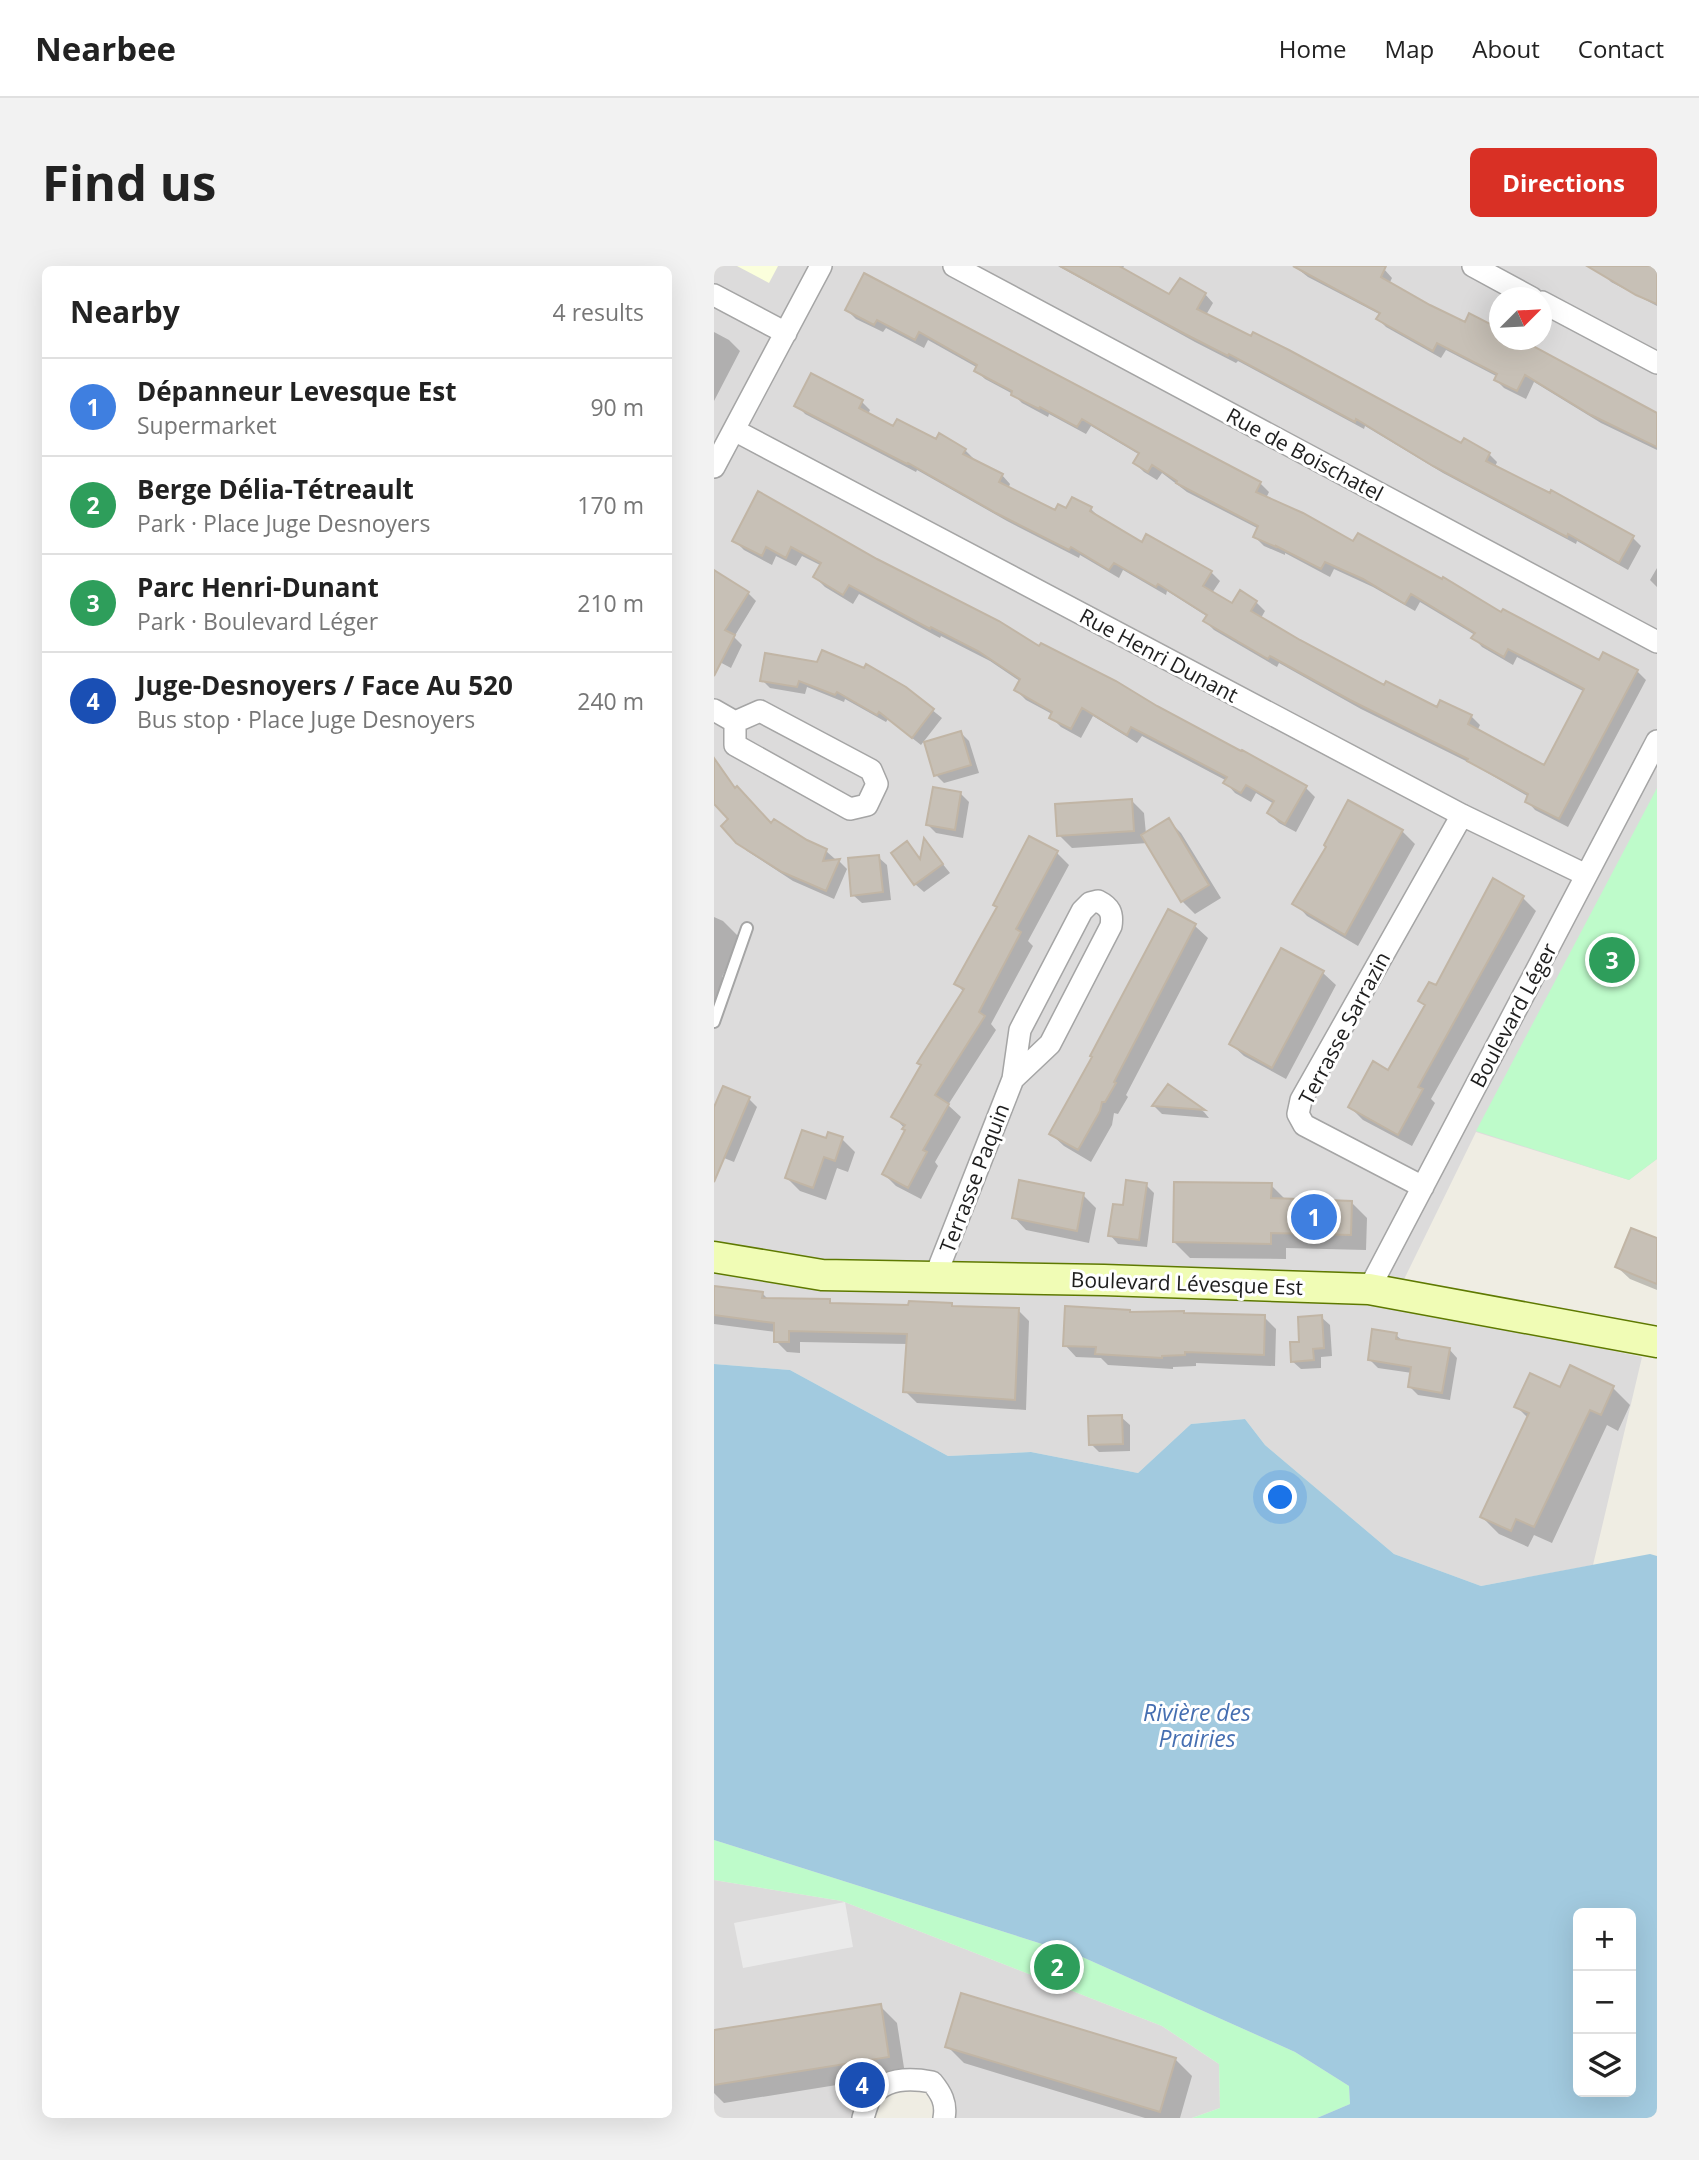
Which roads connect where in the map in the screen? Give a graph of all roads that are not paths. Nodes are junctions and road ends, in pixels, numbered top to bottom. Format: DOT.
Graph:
graph roads {
  1 [pos="821,266"];
  2 [pos="954,266"];
  3 [pos="1473,266"];
  4 [pos="1512,287"];
  5 [pos="714,295"];
  6 [pos="1552,307"];
  7 [pos="786,333"];
  8 [pos="1657,363"];
  9 [pos="734,430"];
  10 [pos="714,467"];
  11 [pos="1657,642"];
  12 [pos="714,710"];
  13 [pos="735,722"];
  14 [pos="1657,741"];
  15 [pos="1462,815"];
  16 [pos="1587,875"];
  17 [pos="747,928"];
  18 [pos="714,1022"];
  19 [pos="1013,1079"];
  20 [pos="1423,1187"];
  21 [pos="714,1257"];
  22 [pos="935,1277"];
  23 [pos="1369,1289"];
  24 [pos="1657,1342"];
  25 [pos="863,2118"];
  26 [pos="944,2118"];
  1 -- 7 [label="street"];
  2 -- 11 [label="street, Rue de Boischatel"];
  3 -- 4 [label="street"];
  5 -- 7 [label="street"];
  6 -- 8 [label="street"];
  7 -- 9 [label="street"];
  9 -- 10 [label="street"];
  9 -- 15 [label="street, Rue Henri Dunant"];
  12 -- 13 [label="street"];
  13 -- 13 [label="street"];
  14 -- 16 [label="street, Boulevard Léger"];
  15 -- 16 [label="street, Rue Henri Dunant"];
  15 -- 20 [label="street, Terrasse Sarrazin"];
  16 -- 20 [label="street, Boulevard Léger"];
  17 -- 18 [label="lane"];
  19 -- 19 [label="street, Terrasse Paquin"];
  19 -- 22 [label="street, Terrasse Paquin"];
  20 -- 23 [label="street, Boulevard Léger"];
  21 -- 22 [label="street, Boulevard Lévesque Est"];
  22 -- 23 [label="street, Boulevard Lévesque Est"];
  23 -- 24 [label="street, Boulevard Lévesque Est"];
  25 -- 26 [label="street"];
}
